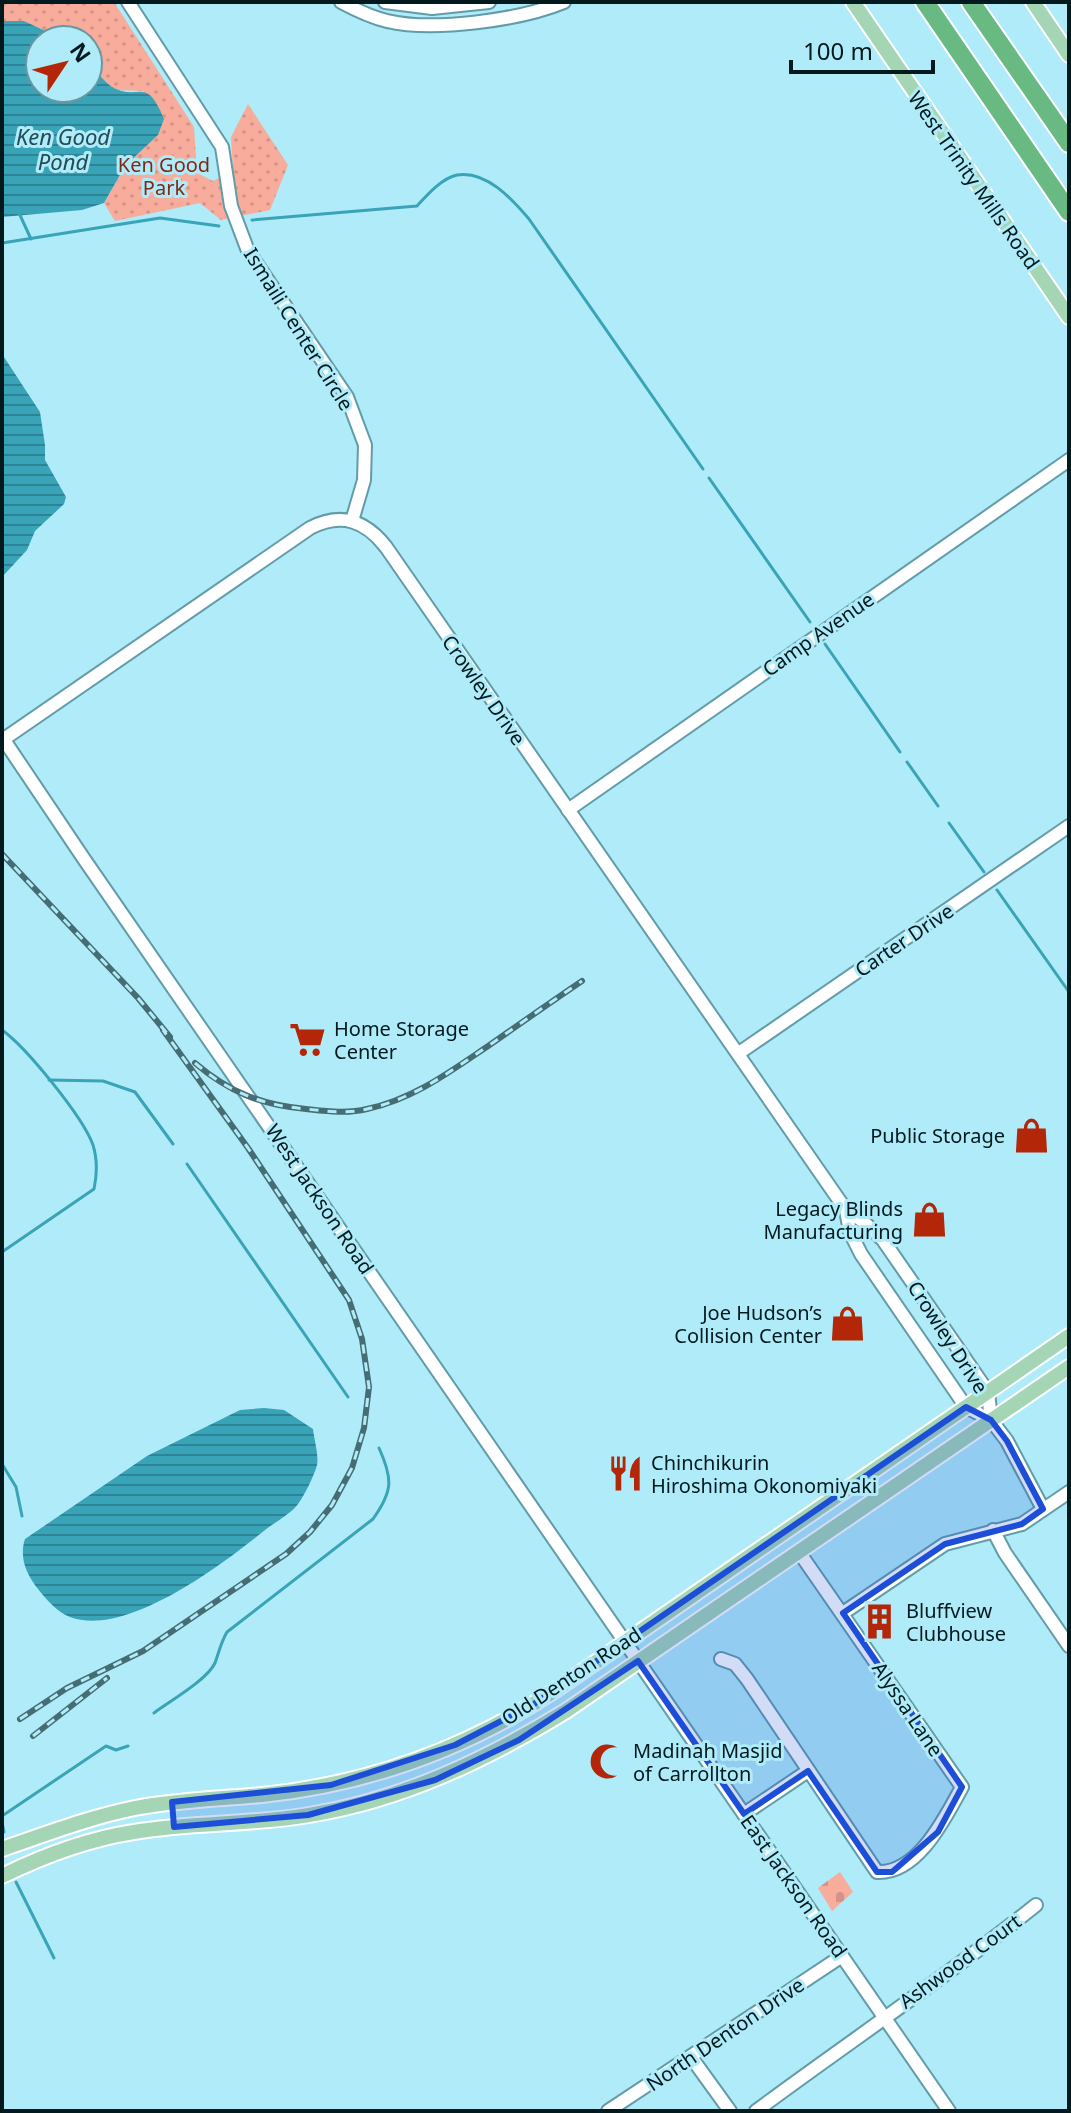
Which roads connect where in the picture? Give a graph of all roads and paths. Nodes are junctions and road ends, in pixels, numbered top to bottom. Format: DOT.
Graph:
graph roads {
  1 [pos="128,2"];
  2 [pos="341,2"];
  3 [pos="385,2"];
  4 [pos="488,2"];
  5 [pos="564,2"];
  6 [pos="853,2"];
  7 [pos="925,2"];
  8 [pos="971,2"];
  9 [pos="1033,2"];
  10 [pos="526,8"];
  11 [pos="494,19"];
  12 [pos="1069,55"];
  13 [pos="1066,138"];
  14 [pos="1069,212"];
  15 [pos="1069,317"];
  16 [pos="1069,460"];
  17 [pos="352,521"];
  18 [pos="3,738"];
  19 [pos="568,810"];
  20 [pos="1069,826"];
  21 [pos="739,1053"];
  22 [pos="846,1210"];
  23 [pos="1069,1336"];
  24 [pos="1069,1367"];
  25 [pos="988,1392"];
  26 [pos="966,1407"];
  27 [pos="991,1420"];
  28 [pos="1069,1492"];
  29 [pos="1043,1509"];
  30 [pos="993,1530"];
  31 [pos="799,1552"];
  32 [pos="843,1613"];
  33 [pos="624,1642"];
  34 [pos="1069,1646"];
  35 [pos="721,1659"];
  36 [pos="638,1661"];
  37 [pos="808,1771"];
  38 [pos="172,1802"];
  39 [pos="744,1814"];
  40 [pos="174,1827"];
  41 [pos="2,1849"];
  42 [pos="2,1876"];
  43 [pos="1036,1905"];
  44 [pos="842,1956"];
  45 [pos="884,2017"];
  46 [pos="691,2057"];
  47 [pos="608,2111"];
  48 [pos="730,2111"];
  49 [pos="756,2111"];
  50 [pos="949,2111"];
  1 -- 17 [label="street, Ismaili Center Circle"];
  2 -- 11 [label="street"];
  3 -- 4 [label="street"];
  4 -- 11 [label="street"];
  5 -- 10 [label="street"];
  6 -- 15 [label="main road, West Trinity Mills Road"];
  7 -- 14 [label="highway"];
  8 -- 13 [label="highway"];
  9 -- 12 [label="main road"];
  10 -- 11 [label="street"];
  16 -- 19 [label="street, Camp Avenue"];
  17 -- 18 [label="street"];
  17 -- 19 [label="street, Crowley Drive"];
  18 -- 33 [label="street, West Jackson Road"];
  19 -- 21 [label="street, Crowley Drive"];
  20 -- 21 [label="street, Carter Drive"];
  21 -- 22 [label="street, Crowley Drive"];
  22 -- 25 [label="street, Crowley Drive"];
  22 -- 26 [label="street, Crowley Drive"];
  23 -- 25 [label="main road, Old Denton Road"];
  24 -- 27 [label="main road, Old Denton Road"];
  25 -- 26 [label="main road, Old Denton Road"];
  25 -- 27 [label="street, Crowley Drive"];
  26 -- 27 [label="street, Crowley Drive"];
  26 -- 33 [label="main road, Old Denton Road"];
  27 -- 29 [label="street"];
  27 -- 31 [label="main road, Old Denton Road"];
  28 -- 29 [label="street"];
  29 -- 30 [label="street"];
  30 -- 32 [label="street"];
  30 -- 34 [label="street"];
  31 -- 32 [label="street, Alyssa Lane"];
  31 -- 36 [label="main road, Old Denton Road"];
  32 -- 37 [label="street, Alyssa Lane"];
  33 -- 36 [label="street, West Jackson Road"];
  33 -- 38 [label="main road, Old Denton Road"];
  35 -- 37 [label="street"];
  36 -- 39 [label="street, East Jackson Road"];
  36 -- 40 [label="main road, Old Denton Road"];
  37 -- 39 [label="street"];
  38 -- 40 [label="main road"];
  38 -- 41 [label="main road, Old Denton Road"];
  39 -- 44 [label="street, East Jackson Road"];
  40 -- 42 [label="main road, Old Denton Road"];
  43 -- 45 [label="street, Ashwood Court"];
  44 -- 45 [label="street, East Jackson Road"];
  44 -- 46 [label="street, North Denton Drive"];
  45 -- 49 [label="street, Ashwood Court"];
  45 -- 50 [label="street, East Jackson Road"];
  46 -- 47 [label="street, North Denton Drive"];
  46 -- 48 [label="street"];
}
